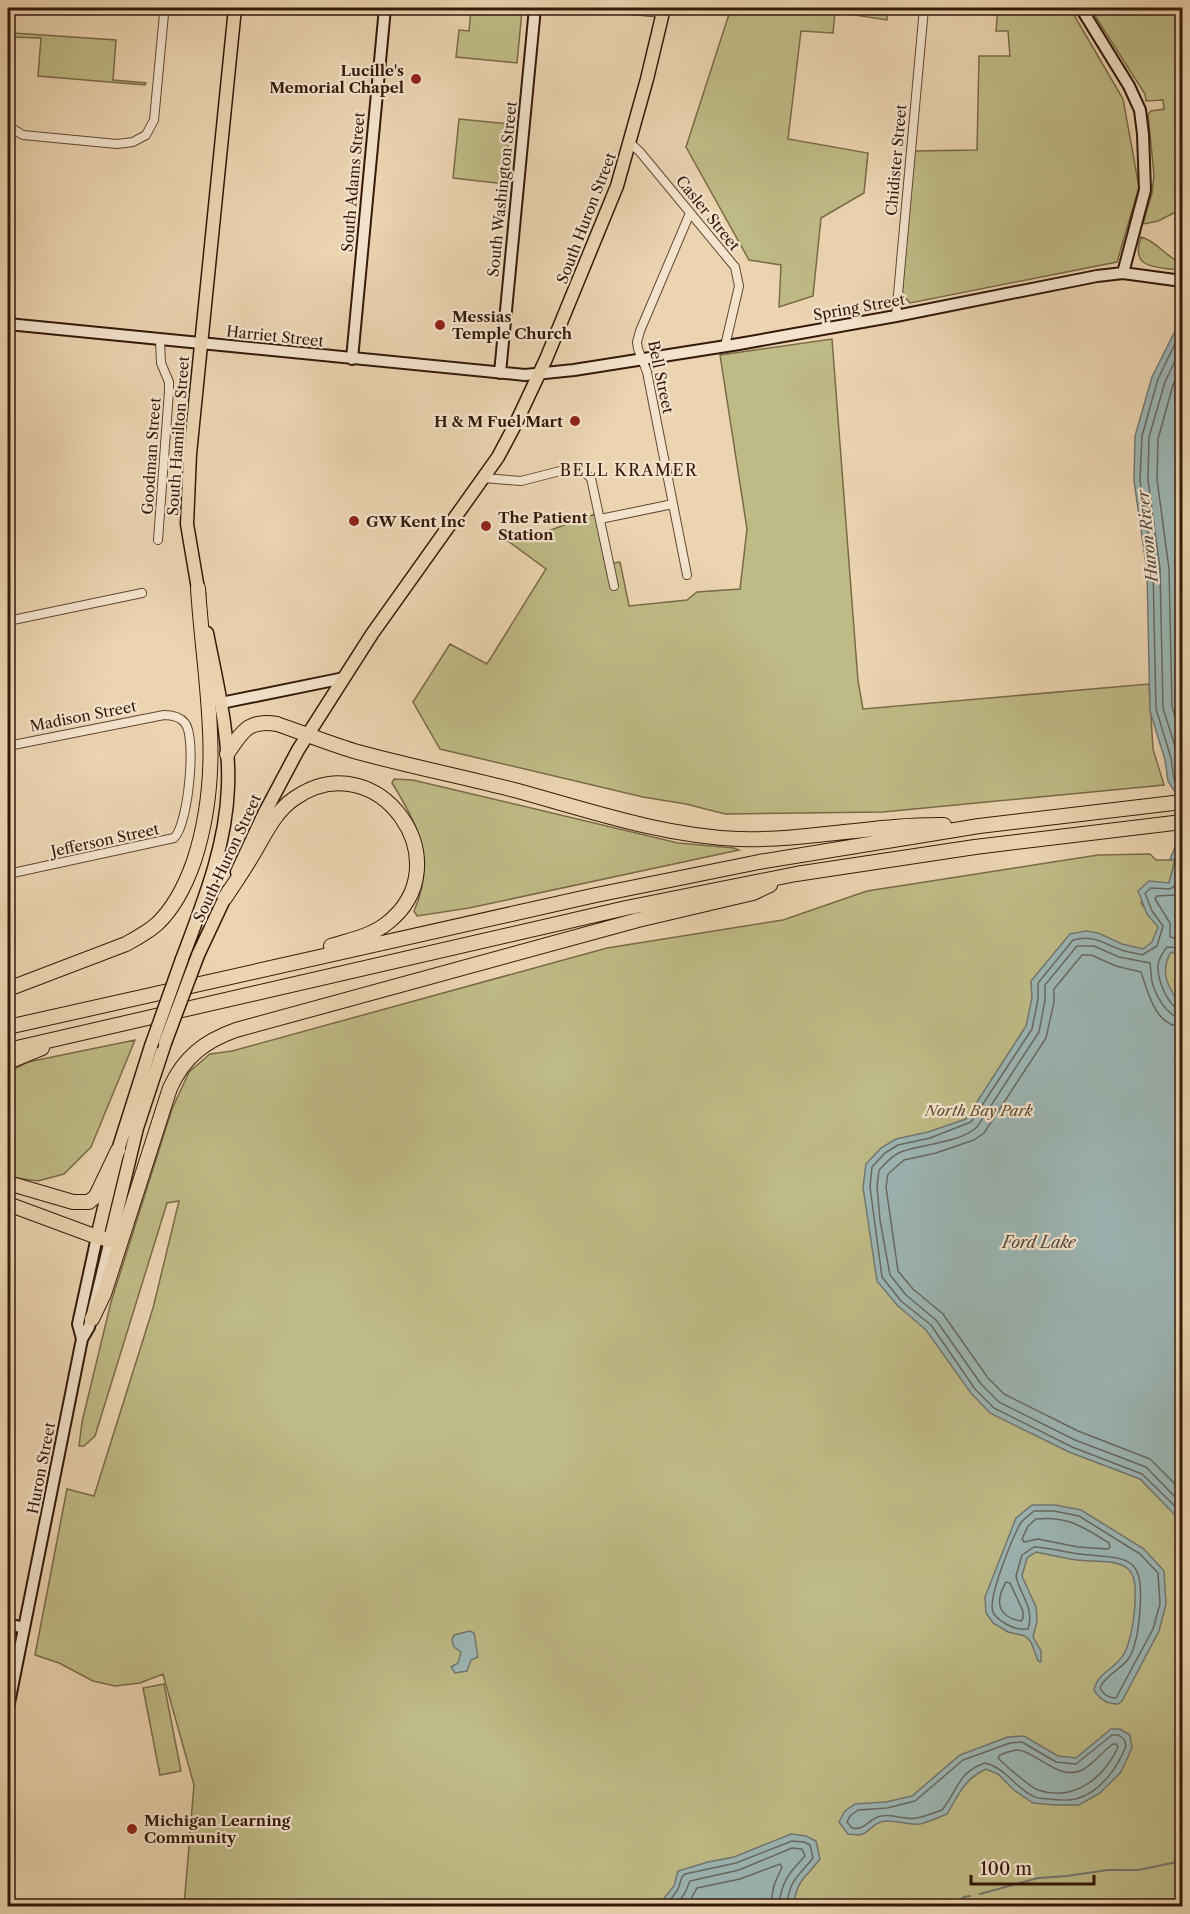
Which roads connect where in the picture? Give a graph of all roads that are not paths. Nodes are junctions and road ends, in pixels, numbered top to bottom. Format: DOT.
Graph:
graph roads {
  1 [pos="162,8"];
  2 [pos="235,8"];
  3 [pos="385,8"];
  4 [pos="535,8"];
  5 [pos="607,8"];
  6 [pos="924,8"];
  7 [pos="1081,8"];
  8 [pos="664,10"];
  9 [pos="8,126"];
  10 [pos="630,142"];
  11 [pos="690,213"];
  12 [pos="1123,273"];
  13 [pos="1181,281"];
  14 [pos="896,316"];
  15 [pos="8,324"];
  16 [pos="160,340"];
  17 [pos="200,343"];
  18 [pos="725,346"];
  19 [pos="352,359"];
  20 [pos="641,360"];
  21 [pos="500,373"];
  22 [pos="539,375"];
  23 [pos="483,478"];
  24 [pos="673,504"];
  25 [pos="600,519"];
  26 [pos="158,540"];
  27 [pos="687,575"];
  28 [pos="614,586"];
  29 [pos="198,588"];
  30 [pos="142,593"];
  31 [pos="8,621"];
  32 [pos="344,678"];
  33 [pos="221,703"];
  34 [pos="164,715"];
  35 [pos="308,735"];
  36 [pos="8,746"];
  37 [pos="227,754"];
  38 [pos="1182,802"];
  39 [pos="1177,822"];
  40 [pos="979,826"];
  41 [pos="8,874"];
  42 [pos="796,874"];
  43 [pos="205,898"];
  44 [pos="225,898"];
  45 [pos="301,961"];
  46 [pos="8,989"];
  47 [pos="8,1027"];
  48 [pos="67,1036"];
  49 [pos="8,1050"];
  50 [pos="8,1062"];
  51 [pos="118,1150"];
  52 [pos="8,1184"];
  53 [pos="8,1204"];
  54 [pos="103,1238"];
  55 [pos="92,1319"];
  56 [pos="82,1340"];
  57 [pos="8,1624"];
  58 [pos="24,1628"];
  59 [pos="8,1708"];
  1 -- 9 [label="street"];
  2 -- 17 [label="main road, South Hamilton Street"];
  3 -- 19 [label="main road, South Adams Street"];
  4 -- 21 [label="main road, South Washington Street"];
  5 -- 8 [label="street"];
  6 -- 14 [label="street, Chidister Street"];
  7 -- 12 [label="main road"];
  8 -- 10 [label="main road, South Huron Street"];
  10 -- 11 [label="street, Casler Street"];
  10 -- 22 [label="main road, South Huron Street"];
  11 -- 18 [label="street, Casler Street"];
  11 -- 20 [label="street, Bell Street"];
  12 -- 13 [label="main road, Spring Street"];
  12 -- 14 [label="main road, Spring Street"];
  14 -- 18 [label="main road, Spring Street"];
  15 -- 16 [label="main road, Harriet Street"];
  16 -- 17 [label="main road, Harriet Street"];
  16 -- 26 [label="street, Goodman Street"];
  17 -- 19 [label="main road, Harriet Street"];
  17 -- 29 [label="main road, South Hamilton Street"];
  18 -- 20 [label="main road, Spring Street"];
  19 -- 21 [label="main road, Harriet Street"];
  20 -- 22 [label="main road, Spring Street"];
  20 -- 24 [label="street, Bell Street"];
  21 -- 22 [label="main road, Harriet Street"];
  22 -- 23 [label="main road, South Huron Street"];
  23 -- 25 [label="street"];
  23 -- 32 [label="main road, South Huron Street"];
  24 -- 25 [label="street"];
  24 -- 27 [label="street, Bell Street"];
  25 -- 28 [label="street"];
  29 -- 33 [label="main road, South Hamilton Street"];
  29 -- 46 [label="highway"];
  30 -- 31 [label="street"];
  32 -- 33 [label="main road"];
  32 -- 35 [label="main road, South Huron Street"];
  33 -- 37 [label="main road, South Hamilton Street"];
  34 -- 36 [label="street, Madison Street"];
  34 -- 41 [label="street, Jefferson Street"];
  35 -- 37 [label="highway"];
  35 -- 40 [label="highway"];
  35 -- 44 [label="main road, South Huron Street"];
  37 -- 43 [label="main road, South Hamilton Street"];
  38 -- 40 [label="highway"];
  39 -- 42 [label="highway"];
  40 -- 45 [label="highway"];
  42 -- 48 [label="highway"];
  42 -- 55 [label="highway"];
  43 -- 51 [label="main road, South Huron Street, bridge"];
  44 -- 45 [label="highway"];
  44 -- 54 [label="main road, South Huron Street, bridge"];
  45 -- 47 [label="highway"];
  48 -- 49 [label="highway"];
  48 -- 50 [label="highway"];
  51 -- 52 [label="highway"];
  51 -- 54 [label="main road, South Huron Street"];
  53 -- 54 [label="highway"];
  54 -- 55 [label="main road, South Huron Street"];
  54 -- 56 [label="main road, South Huron Street"];
  55 -- 56 [label="main road, South Huron Street"];
  56 -- 58 [label="main road, Huron Street"];
  57 -- 58 [label="main road"];
  58 -- 59 [label="main road, Huron Street"];
}
